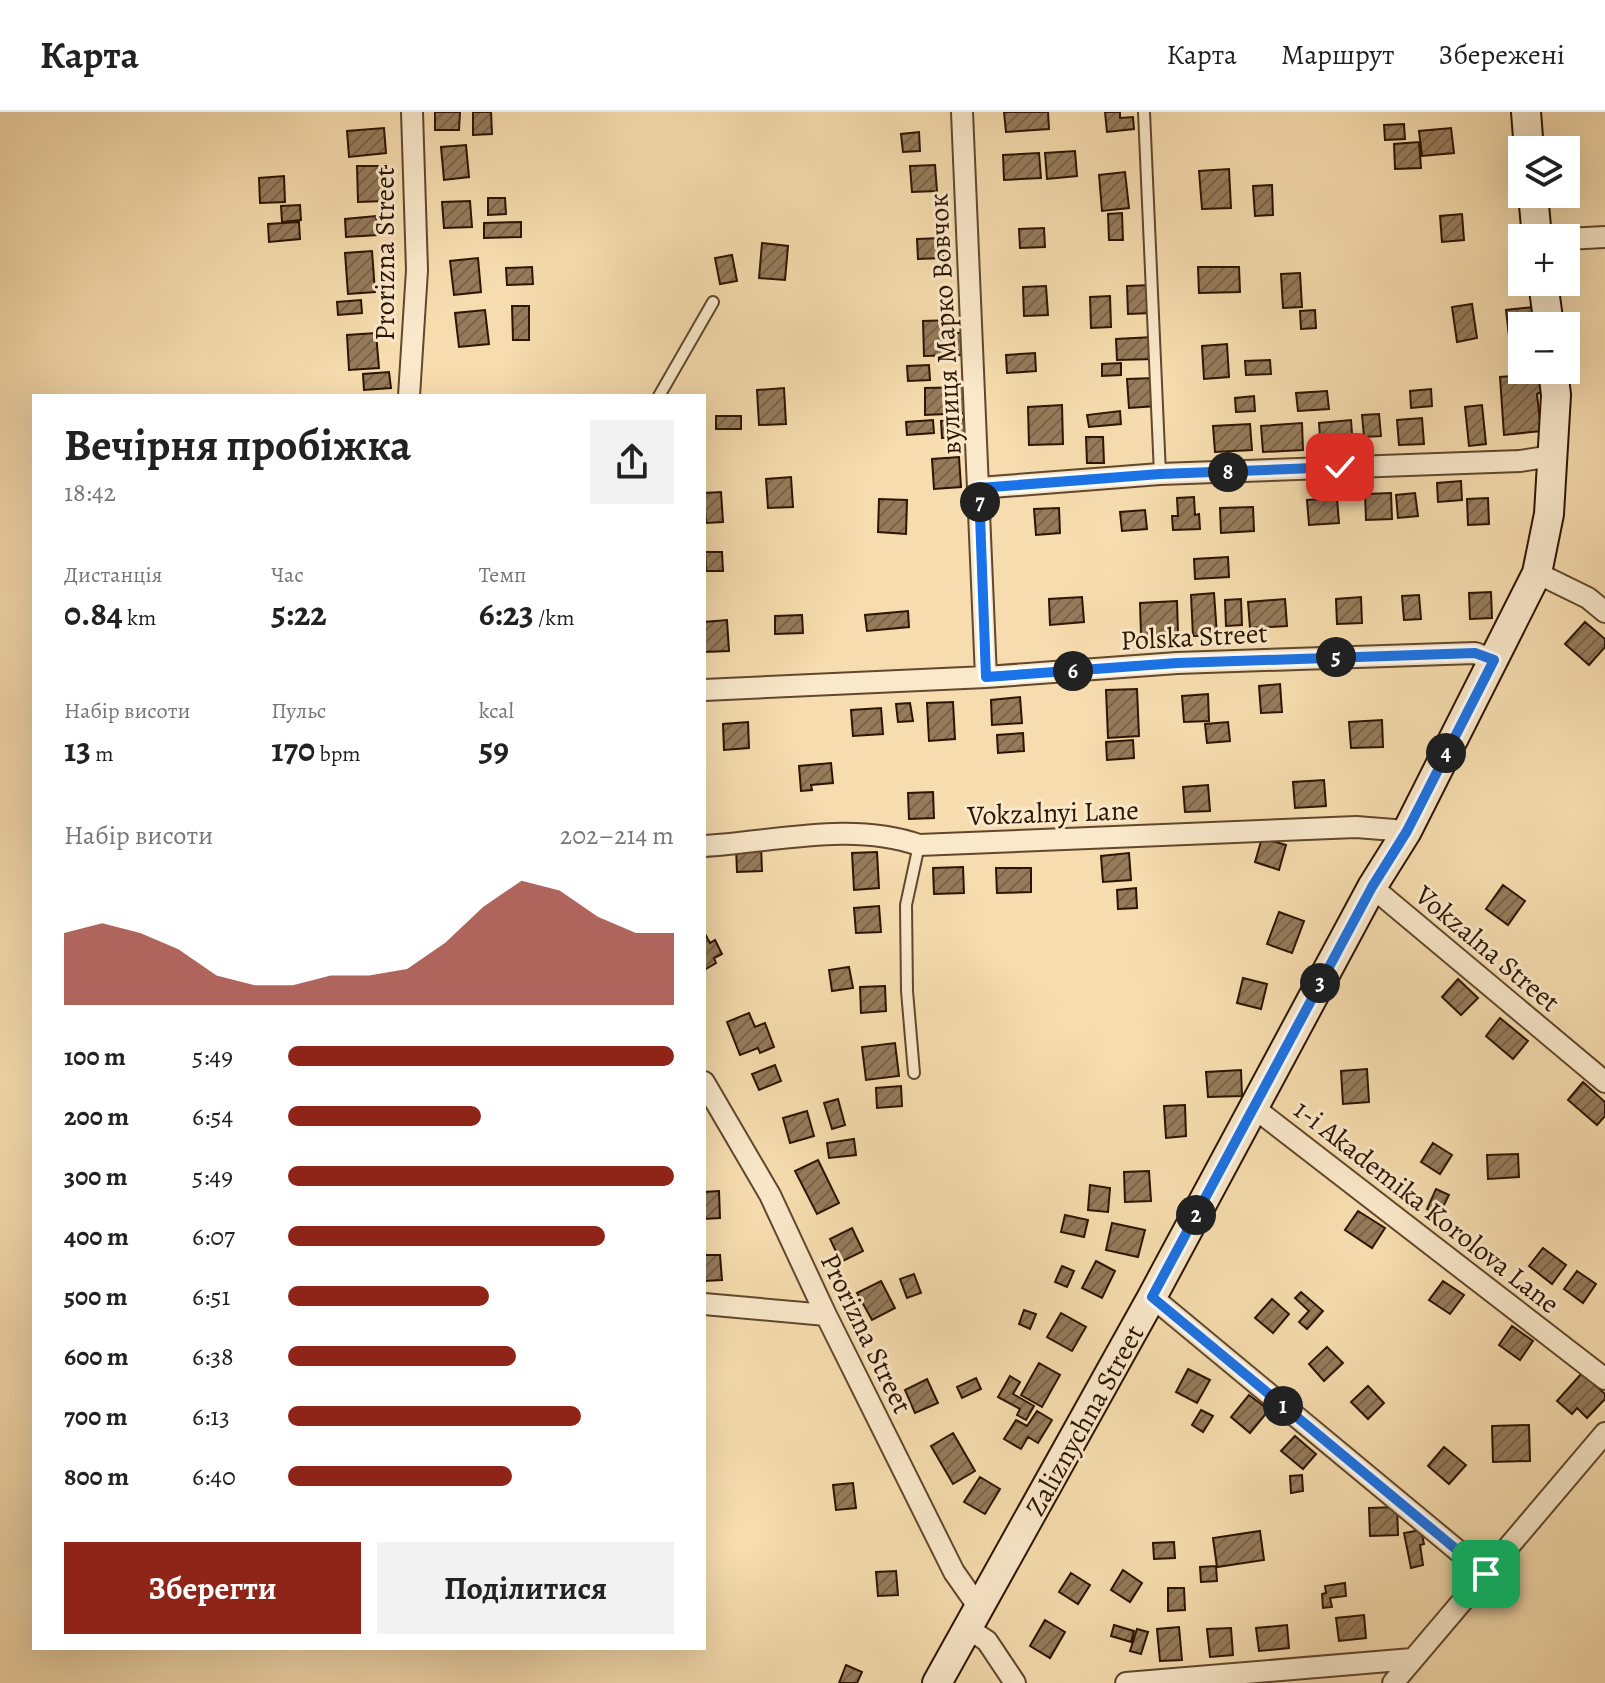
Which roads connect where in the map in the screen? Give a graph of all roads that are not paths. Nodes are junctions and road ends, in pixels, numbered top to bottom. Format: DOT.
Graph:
graph roads {
  1 [pos="412,112"];
  2 [pos="962,112"];
  3 [pos="1144,112"];
  4 [pos="1526,112"];
  5 [pos="1528,136"];
  6 [pos="1605,237"];
  7 [pos="1580,238"];
  8 [pos="713,302"];
  9 [pos="1555,384"];
  10 [pos="409,394"];
  11 [pos="660,394"];
  12 [pos="1552,456"];
  13 [pos="1160,474"];
  14 [pos="979,488"];
  15 [pos="1537,573"];
  16 [pos="1605,612"];
  17 [pos="1494,660"];
  18 [pos="986,677"];
  19 [pos="706,690"];
  20 [pos="1407,831"];
  21 [pos="919,845"];
  22 [pos="706,846"];
  23 [pos="1372,887"];
  24 [pos="914,1073"];
  25 [pos="1605,1082"];
  26 [pos="706,1085"];
  27 [pos="1253,1107"];
  28 [pos="1152,1297"];
  29 [pos="706,1304"];
  30 [pos="826,1315"];
  31 [pos="1605,1379"];
  32 [pos="1605,1433"];
  33 [pos="1486,1574"];
  34 [pos="974,1619"];
  35 [pos="1412,1659"];
  36 [pos="937,1683"];
  37 [pos="1015,1683"];
  38 [pos="1126,1683"];
  39 [pos="1393,1683"];
  1 -- 10 [label="street, Prorizna Street"];
  2 -- 14 [label="street, вулиця Марко Вовчок"];
  3 -- 13 [label="lane"];
  4 -- 5 [label="street"];
  6 -- 7 [label="street"];
  8 -- 11 [label="lane"];
  9 -- 12 [label="street, Zaliznychna Street"];
  12 -- 13 [label="street"];
  12 -- 15 [label="street, Zaliznychna Street"];
  13 -- 14 [label="street"];
  14 -- 18 [label="street, вулиця Марко Вовчок"];
  15 -- 16 [label="street"];
  15 -- 17 [label="street, Zaliznychna Street"];
  17 -- 18 [label="street, Polska Street"];
  17 -- 20 [label="street, Zaliznychna Street"];
  18 -- 19 [label="street, Polska Street"];
  20 -- 21 [label="street, Vokzalnyi Lane"];
  20 -- 23 [label="street, Zaliznychna Street"];
  21 -- 22 [label="street, Vokzalnyi Lane"];
  21 -- 24 [label="lane"];
  23 -- 25 [label="street, Vokzalna Street"];
  23 -- 27 [label="street, Zaliznychna Street"];
  26 -- 30 [label="street, Prorizna Street"];
  27 -- 28 [label="street, Zaliznychna Street"];
  27 -- 31 [label="street, 1-i Akademika Korolova Lane"];
  28 -- 33 [label="street"];
  28 -- 34 [label="street, Zaliznychna Street"];
  29 -- 30 [label="street"];
  30 -- 34 [label="street, Prorizna Street"];
  32 -- 33 [label="street"];
  33 -- 35 [label="street"];
  34 -- 36 [label="street, Zaliznychna Street"];
  34 -- 37 [label="street, Prorizna Street"];
  35 -- 38 [label="street"];
  35 -- 39 [label="street"];
}
